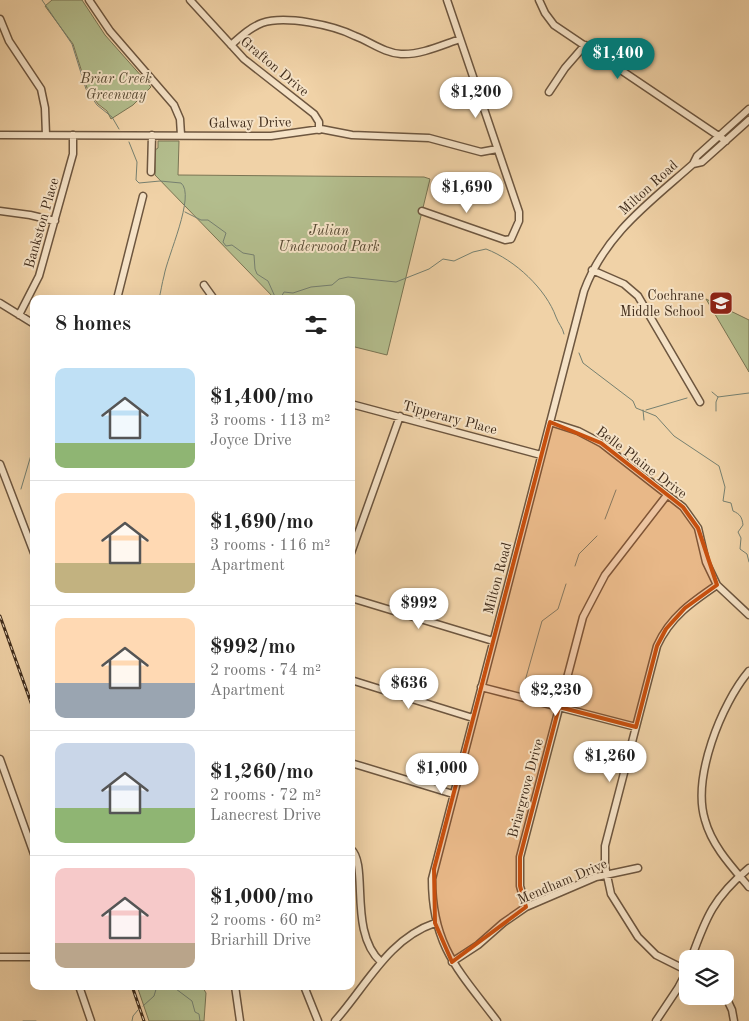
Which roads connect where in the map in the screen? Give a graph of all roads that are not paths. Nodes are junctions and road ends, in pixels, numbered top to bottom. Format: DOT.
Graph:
graph roads {
  1 [pos="89,0"];
  2 [pos="190,0"];
  3 [pos="447,0"];
  4 [pos="539,0"];
  5 [pos="0,19"];
  6 [pos="460,39"];
  7 [pos="231,45"];
  8 [pos="585,45"];
  9 [pos="549,92"];
  10 [pos="749,109"];
  11 [pos="749,120"];
  12 [pos="319,130"];
  13 [pos="0,134"];
  14 [pos="46,135"];
  15 [pos="73,135"];
  16 [pos="152,135"];
  17 [pos="720,135"];
  18 [pos="181,136"];
  19 [pos="726,141"];
  20 [pos="497,149"];
  21 [pos="693,164"];
  22 [pos="151,172"];
  23 [pos="143,196"];
  24 [pos="0,211"];
  25 [pos="422,211"];
  26 [pos="55,221"];
  27 [pos="592,270"];
  28 [pos="204,285"];
  29 [pos="118,295"];
  30 [pos="211,295"];
  31 [pos="0,303"];
  32 [pos="19,315"];
  33 [pos="30,322"];
  34 [pos="700,402"];
  35 [pos="355,405"];
  36 [pos="400,416"];
  37 [pos="550,422"];
  38 [pos="541,455"];
  39 [pos="0,464"];
  40 [pos="667,495"];
  41 [pos="30,534"];
  42 [pos="26,536"];
  43 [pos="355,542"];
  44 [pos="30,545"];
  45 [pos="717,585"];
  46 [pos="355,599"];
  47 [pos="749,615"];
  48 [pos="493,641"];
  49 [pos="749,671"];
  50 [pos="355,681"];
  51 [pos="481,687"];
  52 [pos="559,707"];
  53 [pos="473,718"];
  54 [pos="636,727"];
  55 [pos="0,759"];
  56 [pos="355,764"];
  57 [pos="453,794"];
  58 [pos="30,843"];
  59 [pos="355,853"];
  60 [pos="638,868"];
  61 [pos="749,868"];
  62 [pos="607,874"];
  63 [pos="740,876"];
  64 [pos="749,887"];
  65 [pos="526,907"];
  66 [pos="435,923"];
  67 [pos="695,950"];
  68 [pos="0,957"];
  69 [pos="30,957"];
  70 [pos="381,962"];
  71 [pos="452,962"];
  72 [pos="679,966"];
  73 [pos="679,986"];
  74 [pos="80,990"];
  75 [pos="236,990"];
  76 [pos="306,990"];
  77 [pos="730,1005"];
  78 [pos="91,1021"];
  79 [pos="240,1021"];
  80 [pos="318,1021"];
  81 [pos="335,1021"];
  82 [pos="496,1021"];
  83 [pos="656,1021"];
  84 [pos="734,1021"];
  1 -- 18 [label="street"];
  2 -- 7 [label="street, Grafton Drive"];
  3 -- 6 [label="street"];
  4 -- 8 [label="street"];
  5 -- 14 [label="street"];
  6 -- 7 [label="street"];
  6 -- 20 [label="street"];
  7 -- 12 [label="street, Grafton Drive"];
  8 -- 9 [label="street"];
  8 -- 17 [label="street"];
  10 -- 17 [label="street, Milton Road"];
  11 -- 19 [label="street, Milton Road"];
  12 -- 18 [label="street, Galway Drive"];
  12 -- 20 [label="street, Galway Drive"];
  13 -- 14 [label="street, Galway Drive"];
  14 -- 15 [label="street, Galway Drive"];
  15 -- 16 [label="street, Galway Drive"];
  15 -- 26 [label="street, Bankston Place"];
  16 -- 18 [label="street, Galway Drive"];
  16 -- 22 [label="street"];
  17 -- 19 [label="street"];
  17 -- 21 [label="street, Milton Road"];
  19 -- 21 [label="street, Milton Road"];
  20 -- 25 [label="street"];
  21 -- 27 [label="street, Milton Road"];
  23 -- 29 [label="street"];
  24 -- 26 [label="street"];
  26 -- 32 [label="street, Bankston Place"];
  27 -- 34 [label="street"];
  27 -- 37 [label="street, Milton Road"];
  28 -- 30 [label="street"];
  31 -- 32 [label="street"];
  32 -- 33 [label="street"];
  35 -- 36 [label="street, Tipperary Place"];
  36 -- 38 [label="street, Tipperary Place"];
  36 -- 43 [label="street"];
  37 -- 38 [label="street, Milton Road"];
  37 -- 40 [label="street, Belle Plaine Drive"];
  38 -- 48 [label="street, Milton Road"];
  39 -- 42 [label="street"];
  40 -- 45 [label="street, Belle Plaine Drive"];
  40 -- 52 [label="street, Briargrove Drive"];
  41 -- 42 [label="street"];
  42 -- 44 [label="street"];
  45 -- 47 [label="street, Belle Plaine Drive"];
  45 -- 54 [label="street"];
  46 -- 48 [label="street"];
  48 -- 51 [label="street, Milton Road"];
  49 -- 63 [label="street"];
  50 -- 53 [label="street"];
  51 -- 52 [label="street"];
  51 -- 53 [label="street, Milton Road"];
  52 -- 54 [label="street"];
  52 -- 65 [label="street, Briargrove Drive"];
  53 -- 57 [label="street, Milton Road"];
  54 -- 62 [label="street"];
  55 -- 58 [label="street"];
  56 -- 57 [label="street"];
  57 -- 66 [label="street, Milton Road"];
  59 -- 70 [label="street"];
  60 -- 62 [label="street, Mendham Drive"];
  61 -- 63 [label="street"];
  62 -- 65 [label="street, Mendham Drive"];
  62 -- 72 [label="street"];
  63 -- 64 [label="street"];
  63 -- 67 [label="street"];
  65 -- 71 [label="street, Mendham Drive"];
  66 -- 70 [label="street"];
  66 -- 71 [label="street, Milton Road"];
  68 -- 69 [label="street"];
  70 -- 81 [label="street"];
  71 -- 82 [label="street, Milton Road"];
  73 -- 83 [label="street"];
  74 -- 78 [label="street"];
  75 -- 79 [label="street"];
  76 -- 80 [label="street"];
  77 -- 84 [label="street"];
}
